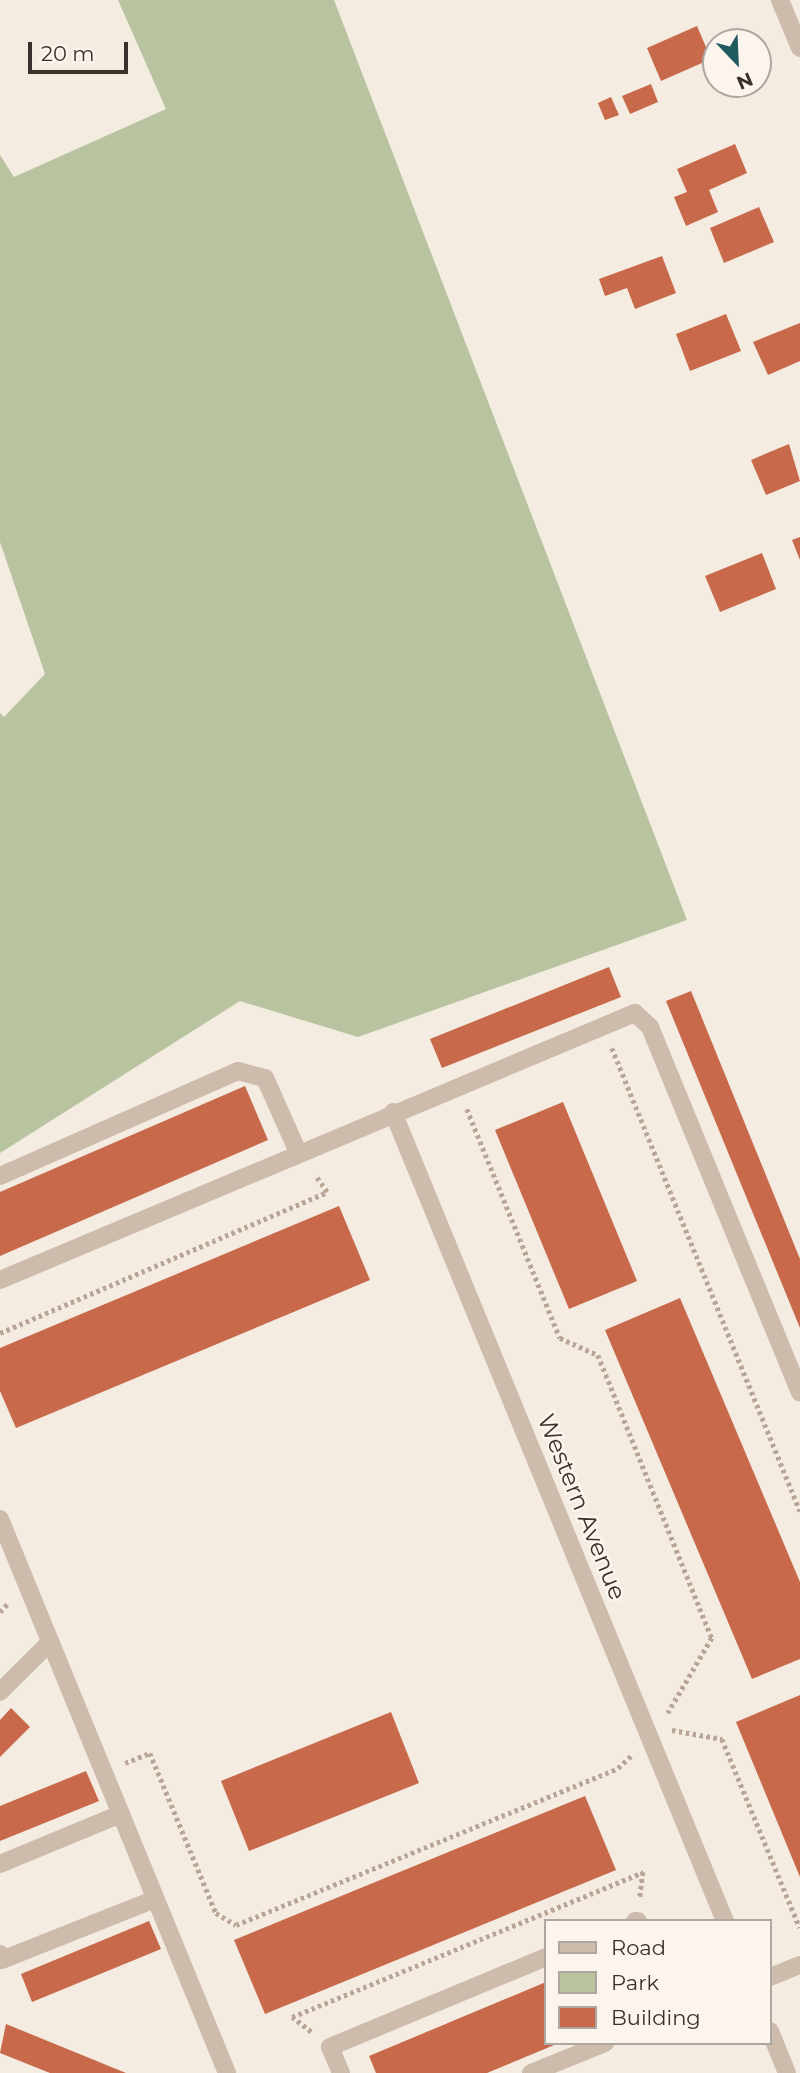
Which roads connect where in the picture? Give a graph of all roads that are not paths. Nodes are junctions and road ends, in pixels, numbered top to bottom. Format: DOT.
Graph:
graph roads {
  1 [pos="780,0"];
  2 [pos="800,48"];
  3 [pos="393,1112"];
  4 [pos="298,1152"];
  5 [pos="0,1176"];
  6 [pos="0,1280"];
  7 [pos="800,1392"];
  8 [pos="0,1519"];
  9 [pos="51,1642"];
  10 [pos="0,1692"];
  11 [pos="121,1814"];
  12 [pos="0,1864"];
  13 [pos="155,1899"];
  14 [pos="724,1919"];
  15 [pos="0,1954"];
  16 [pos="544,1958"];
  17 [pos="800,1965"];
  18 [pos="772,1977"];
  19 [pos="772,2036"];
  20 [pos="600,2045"];
  21 [pos="227,2073"];
  22 [pos="341,2073"];
  23 [pos="531,2073"];
  24 [pos="787,2073"];
  1 -- 2 [label="street"];
  3 -- 4 [label="street"];
  3 -- 7 [label="street"];
  3 -- 14 [label="street, Western Avenue"];
  4 -- 5 [label="street"];
  4 -- 6 [label="street"];
  8 -- 9 [label="street"];
  9 -- 10 [label="street"];
  9 -- 11 [label="street"];
  11 -- 12 [label="street"];
  11 -- 13 [label="street"];
  13 -- 15 [label="street"];
  13 -- 21 [label="street"];
  16 -- 22 [label="street"];
  17 -- 18 [label="street"];
  19 -- 24 [label="street"];
  20 -- 23 [label="street"];
}
